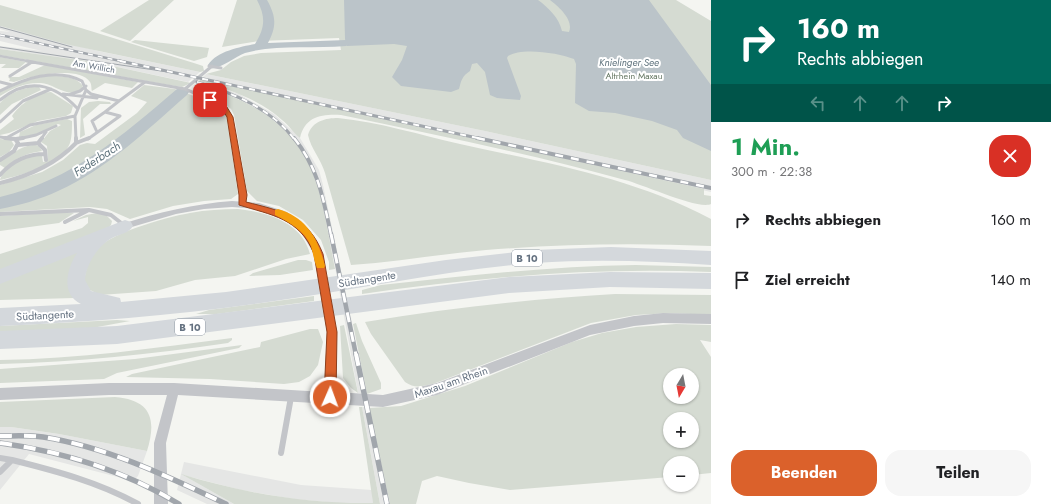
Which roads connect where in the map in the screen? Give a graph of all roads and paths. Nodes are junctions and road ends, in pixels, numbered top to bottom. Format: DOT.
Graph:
graph roads {
  1 [pos="0,56"];
  2 [pos="32,62"];
  3 [pos="221,68"];
  4 [pos="10,76"];
  5 [pos="0,82"];
  6 [pos="144,82"];
  7 [pos="12,84"];
  8 [pos="51,88"];
  9 [pos="86,88"];
  10 [pos="185,89"];
  11 [pos="0,91"];
  12 [pos="59,94"];
  13 [pos="64,97"];
  14 [pos="82,98"];
  15 [pos="112,99"];
  16 [pos="0,100"];
  17 [pos="119,101"];
  18 [pos="77,108"];
  19 [pos="105,112"];
  20 [pos="75,116"];
  21 [pos="0,122"];
  22 [pos="56,126"];
  23 [pos="47,131"];
  24 [pos="97,132"];
  25 [pos="0,137"];
  26 [pos="8,137"];
  27 [pos="16,139"];
  28 [pos="38,143"];
  29 [pos="76,143"];
  30 [pos="18,145"];
  31 [pos="45,154"];
  32 [pos="0,160"];
  33 [pos="46,160"];
  34 [pos="1,172"];
  35 [pos="0,182"];
  36 [pos="242,203"];
  37 [pos="89,210"];
  38 [pos="0,214"];
  39 [pos="65,222"];
  40 [pos="125,226"];
  41 [pos="106,234"];
  42 [pos="711,258"];
  43 [pos="0,277"];
  44 [pos="711,281"];
  45 [pos="146,308"];
  46 [pos="0,317"];
  47 [pos="711,319"];
  48 [pos="0,340"];
  49 [pos="174,389"];
  50 [pos="0,394"];
  51 [pos="291,396"];
  52 [pos="330,397"];
  53 [pos="281,453"];
  54 [pos="0,458"];
  55 [pos="12,460"];
  56 [pos="0,472"];
  57 [pos="138,504"];
  58 [pos="161,504"];
  1 -- 2 [label="lane, Am Willich"];
  2 -- 4 [label="lane"];
  2 -- 6 [label="lane, Am Willich"];
  3 -- 10 [label="lane"];
  5 -- 7 [label="lane"];
  6 -- 10 [label="lane, Am Willich"];
  6 -- 17 [label="lane"];
  7 -- 9 [label="lane"];
  7 -- 11 [label="lane"];
  8 -- 12 [label="lane"];
  8 -- 16 [label="lane"];
  8 -- 21 [label="lane"];
  9 -- 12 [label="lane"];
  9 -- 14 [label="lane"];
  9 -- 15 [label="lane"];
  10 -- 36 [label="lane, Am Willich"];
  12 -- 13 [label="lane"];
  12 -- 14 [label="lane"];
  13 -- 14 [label="lane"];
  13 -- 18 [label="lane"];
  14 -- 15 [label="lane"];
  14 -- 18 [label="lane"];
  15 -- 17 [label="lane"];
  17 -- 19 [label="lane"];
  18 -- 20 [label="lane"];
  19 -- 24 [label="lane"];
  19 -- 24 [label="lane"];
  20 -- 26 [label="lane"];
  20 -- 29 [label="lane"];
  22 -- 23 [label="lane"];
  23 -- 27 [label="lane"];
  23 -- 28 [label="lane"];
  24 -- 29 [label="lane"];
  25 -- 26 [label="lane"];
  26 -- 27 [label="lane"];
  27 -- 30 [label="lane"];
  28 -- 30 [label="lane"];
  28 -- 31 [label="lane"];
  29 -- 35 [label="lane"];
  30 -- 32 [label="lane"];
  31 -- 33 [label="lane"];
  31 -- 34 [label="lane"];
  36 -- 40 [label="street"];
  36 -- 52 [label="street"];
  37 -- 38 [label="lane"];
  37 -- 39 [label="lane"];
  37 -- 40 [label="lane"];
  40 -- 41 [label="highway"];
  41 -- 43 [label="highway"];
  41 -- 45 [label="highway"];
  42 -- 45 [label="highway, Südtangente / B 10"];
  44 -- 48 [label="highway, B 10"];
  45 -- 46 [label="highway, Südtangente / B 10"];
  47 -- 52 [label="street, Maxau am Rhein"];
  49 -- 50 [label="street, Maxau am Rhein"];
  49 -- 51 [label="street, Maxau am Rhein"];
  49 -- 58 [label="street"];
  51 -- 52 [label="street, Maxau am Rhein"];
  51 -- 53 [label="lane"];
  54 -- 55 [label="lane"];
  55 -- 56 [label="lane"];
  55 -- 57 [label="lane"];
}
